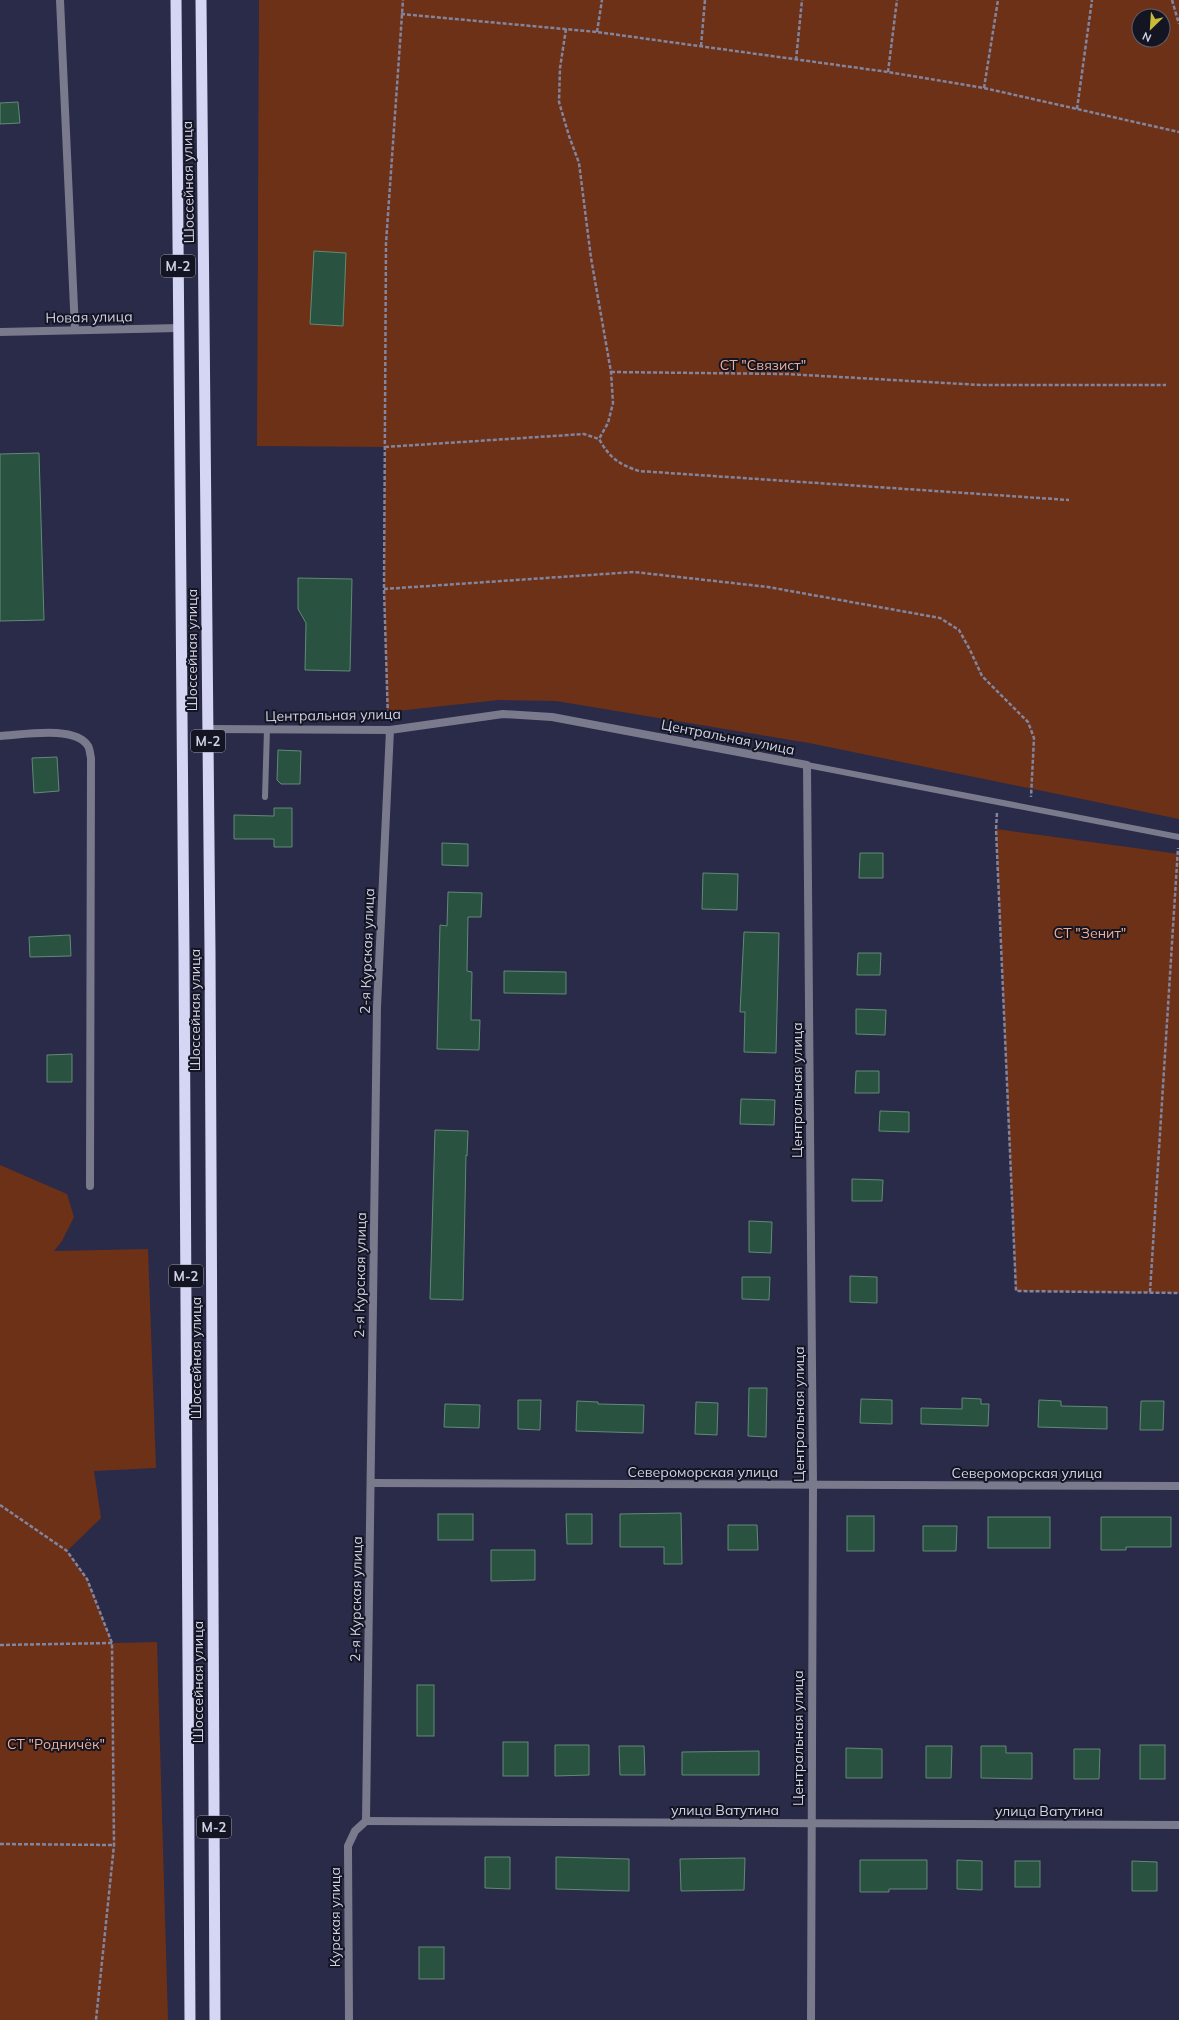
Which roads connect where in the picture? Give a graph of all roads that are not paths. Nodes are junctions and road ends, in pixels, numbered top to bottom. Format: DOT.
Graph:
graph roads {
  1 [pos="60,0"];
  2 [pos="176,0"];
  3 [pos="201,0"];
  4 [pos="179,328"];
  5 [pos="75,330"];
  6 [pos="0,332"];
  7 [pos="208,729"];
  8 [pos="267,729"];
  9 [pos="390,730"];
  10 [pos="0,736"];
  11 [pos="807,765"];
  12 [pos="265,797"];
  13 [pos="1179,837"];
  14 [pos="90,1186"];
  15 [pos="370,1483"];
  16 [pos="813,1486"];
  17 [pos="1179,1486"];
  18 [pos="366,1821"];
  19 [pos="810,1823"];
  20 [pos="1179,1825"];
  21 [pos="190,2020"];
  22 [pos="216,2020"];
  23 [pos="348,2020"];
  24 [pos="811,2020"];
  1 -- 5 [label="street"];
  2 -- 4 [label="highway, Шоссейная улица / М-2"];
  3 -- 7 [label="highway, Шоссейная улица / М-2"];
  4 -- 5 [label="street, Новая улица"];
  4 -- 21 [label="highway, Шоссейная улица / М-2"];
  5 -- 6 [label="street, Новая улица"];
  7 -- 8 [label="street, Центральная улица"];
  7 -- 22 [label="highway, Шоссейная улица / М-2"];
  8 -- 9 [label="street, Центральная улица"];
  8 -- 12 [label="lane"];
  9 -- 11 [label="street, Центральная улица"];
  9 -- 15 [label="street, 2-я Курская улица"];
  10 -- 14 [label="street"];
  11 -- 13 [label="lane"];
  11 -- 16 [label="street, Центральная улица"];
  15 -- 16 [label="street, Североморская улица"];
  15 -- 18 [label="street, 2-я Курская улица"];
  16 -- 17 [label="street, Североморская улица"];
  16 -- 19 [label="street, Центральная улица"];
  18 -- 19 [label="street, улица Ватутина"];
  18 -- 23 [label="street, Курская улица"];
  19 -- 20 [label="street, улица Ватутина"];
  19 -- 24 [label="street, Центральная улица"];
}
